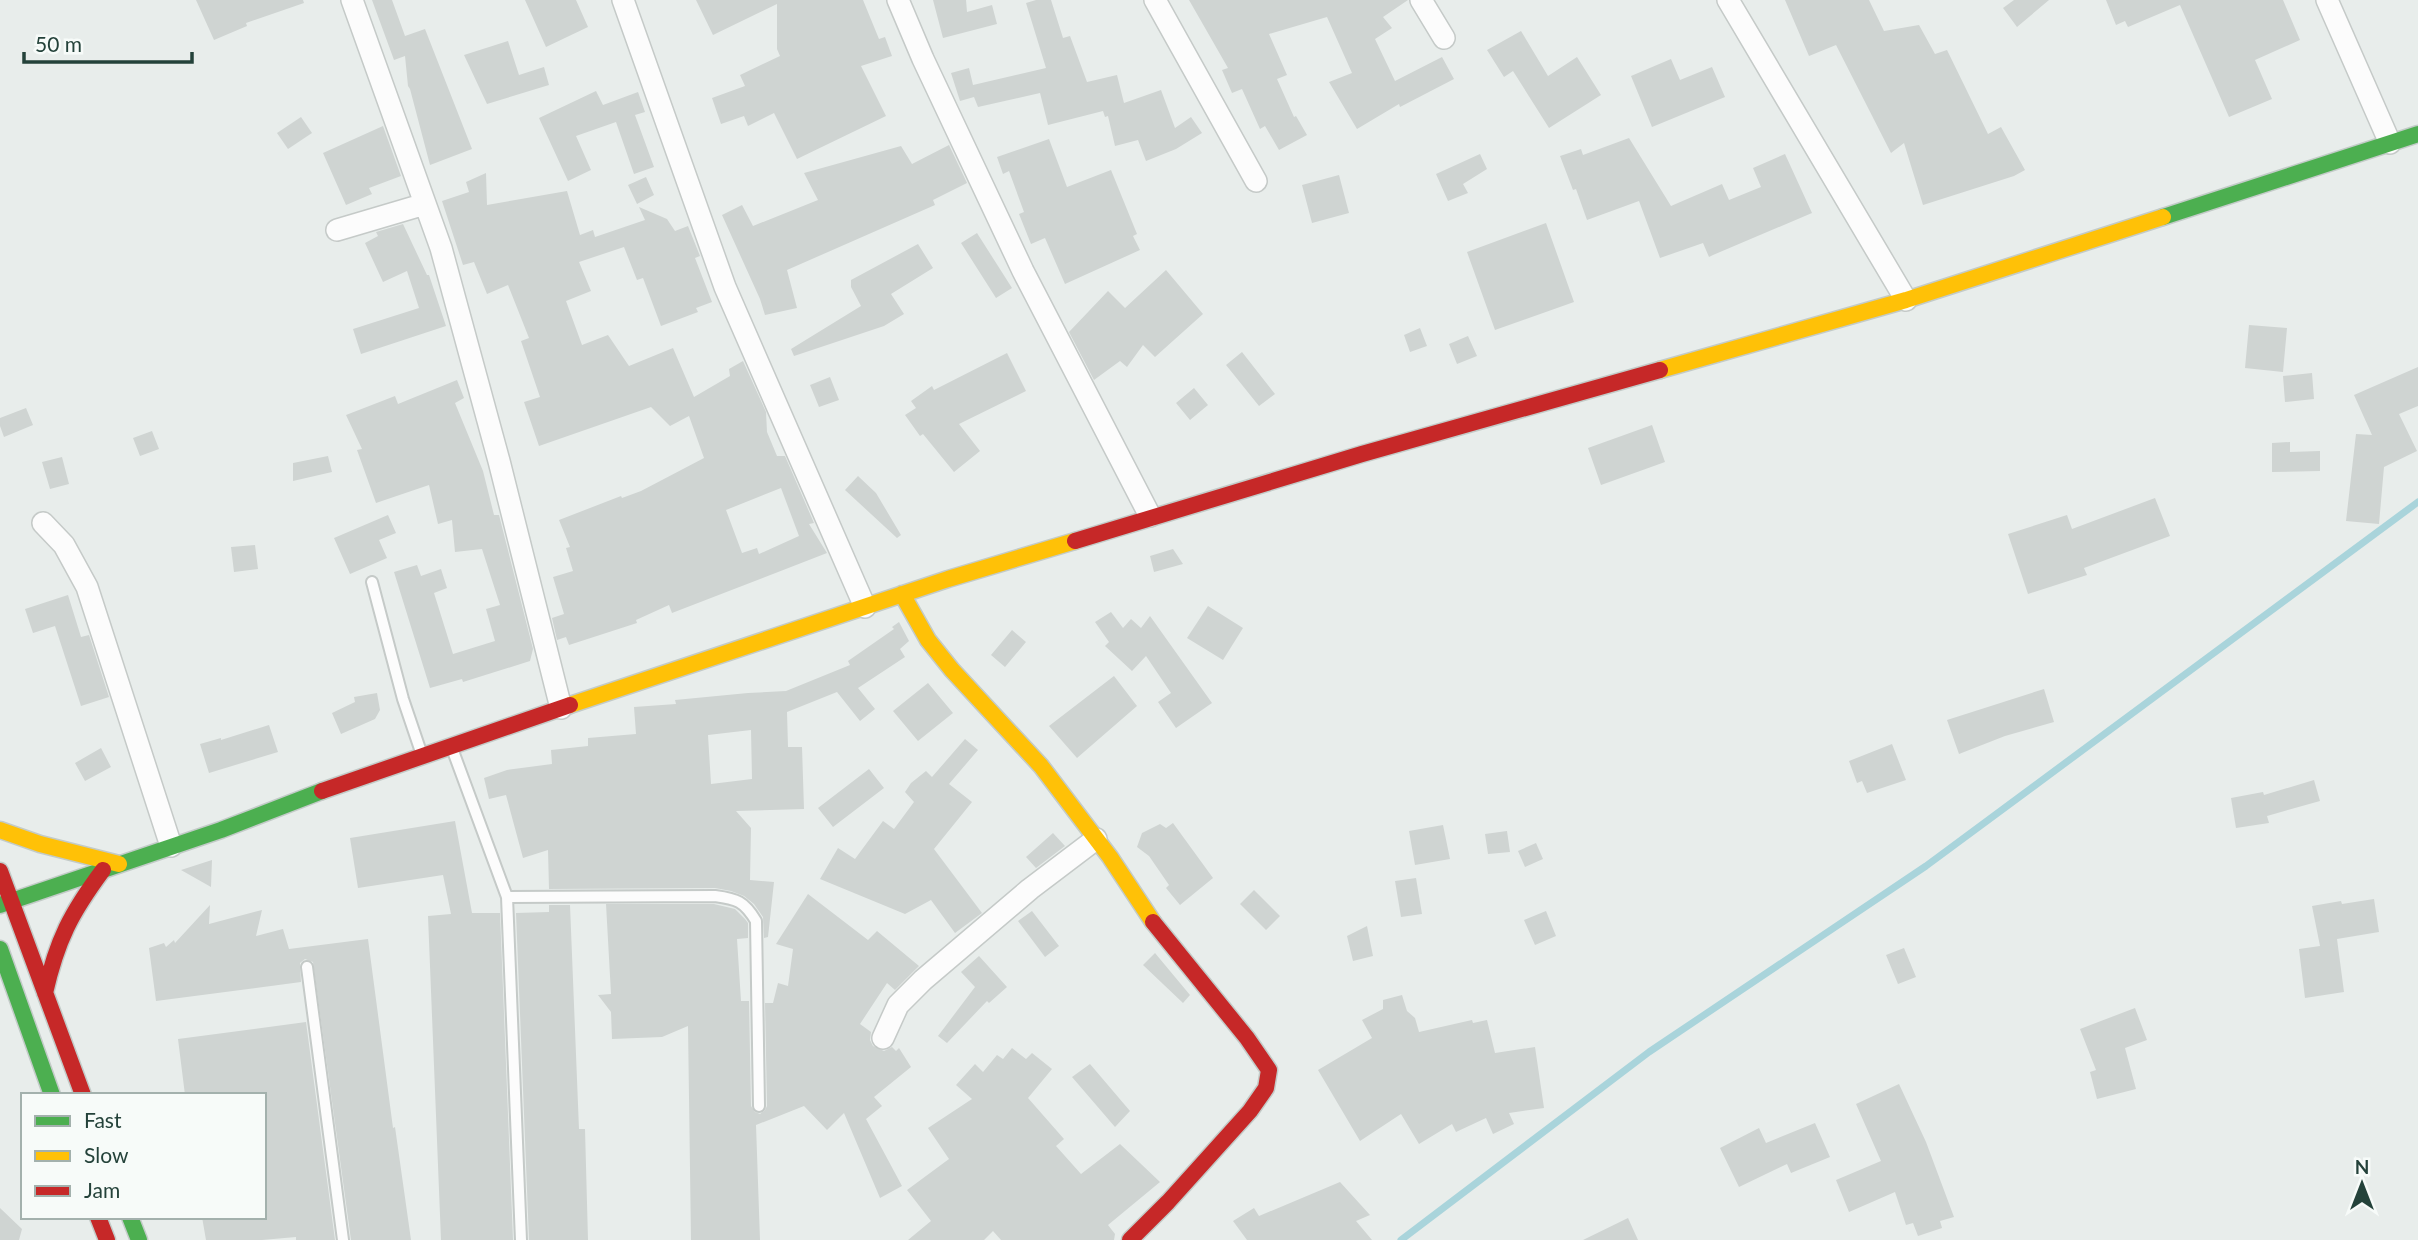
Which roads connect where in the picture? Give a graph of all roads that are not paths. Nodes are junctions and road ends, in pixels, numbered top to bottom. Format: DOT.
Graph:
graph roads {
  1 [pos="352,0"];
  2 [pos="623,0"];
  3 [pos="898,0"];
  4 [pos="1155,0"];
  5 [pos="1421,0"];
  6 [pos="1728,0"];
  7 [pos="2327,0"];
  8 [pos="1444,38"];
  9 [pos="2418,134"];
  10 [pos="2390,143"];
  11 [pos="1256,181"];
  12 [pos="425,204"];
  13 [pos="337,230"];
  14 [pos="1906,300"];
  15 [pos="1150,516"];
  16 [pos="43,523"];
  17 [pos="372,582"];
  18 [pos="902,594"];
  19 [pos="864,607"];
  20 [pos="561,708"];
  21 [pos="452,748"];
  22 [pos="423,758"];
  23 [pos="0,830"];
  24 [pos="1096,839"];
  25 [pos="171,846"];
  26 [pos="119,864"];
  27 [pos="0,870"];
  28 [pos="103,870"];
  29 [pos="507,897"];
  30 [pos="6,903"];
  31 [pos="0,949"];
  32 [pos="307,967"];
  33 [pos="0,984"];
  34 [pos="16,993"];
  35 [pos="45,993"];
  36 [pos="883,1038"];
  37 [pos="50,1093"];
  38 [pos="82,1093"];
  39 [pos="760,1106"];
  40 [pos="99,1219"];
  41 [pos="131,1219"];
  42 [pos="107,1240"];
  43 [pos="139,1240"];
  44 [pos="343,1240"];
  45 [pos="521,1240"];
  46 [pos="1130,1240"];
  1 -- 12 [label="street"];
  2 -- 19 [label="street"];
  3 -- 15 [label="street"];
  4 -- 11 [label="street"];
  5 -- 8 [label="street"];
  6 -- 14 [label="street"];
  7 -- 10 [label="street"];
  9 -- 10 [label="street"];
  10 -- 14 [label="street"];
  12 -- 13 [label="street"];
  12 -- 20 [label="street"];
  14 -- 15 [label="street"];
  15 -- 18 [label="street"];
  16 -- 25 [label="street"];
  17 -- 22 [label="lane"];
  18 -- 19 [label="street"];
  18 -- 24 [label="street"];
  19 -- 20 [label="street"];
  20 -- 21 [label="street"];
  21 -- 22 [label="street"];
  21 -- 29 [label="lane"];
  22 -- 25 [label="street"];
  23 -- 26 [label="street"];
  24 -- 36 [label="street"];
  24 -- 46 [label="street"];
  25 -- 26 [label="street"];
  26 -- 28 [label="street"];
  27 -- 30 [label="street"];
  28 -- 30 [label="street"];
  28 -- 35 [label="street"];
  29 -- 39 [label="lane"];
  29 -- 45 [label="lane"];
  30 -- 35 [label="street"];
  31 -- 34 [label="street"];
  32 -- 44 [label="lane"];
  33 -- 34 [label="street"];
  34 -- 37 [label="street"];
  35 -- 38 [label="street"];
  40 -- 42 [label="street"];
  41 -- 43 [label="street"];
}
